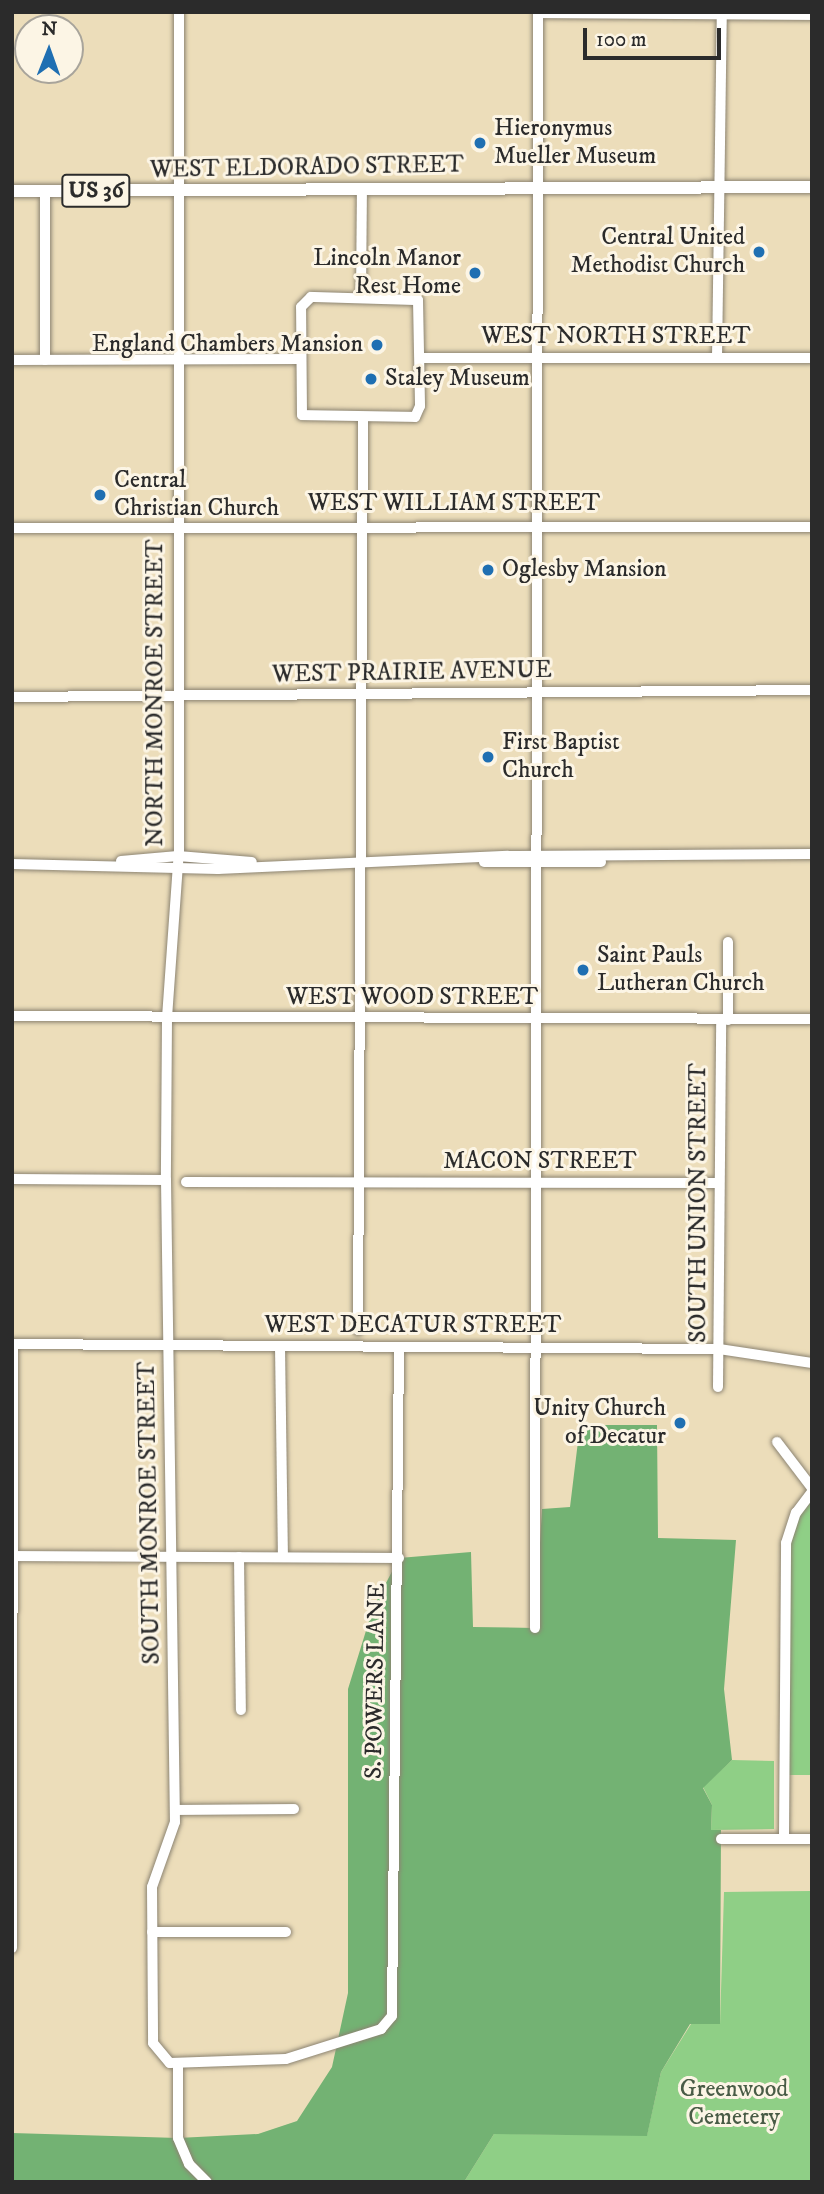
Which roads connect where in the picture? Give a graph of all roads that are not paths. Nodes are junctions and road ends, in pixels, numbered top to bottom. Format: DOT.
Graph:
graph roads {
  1 [pos="179,12"];
  2 [pos="538,13"];
  3 [pos="722,13"];
  4 [pos="812,15"];
  5 [pos="538,186"];
  6 [pos="719,186"];
  7 [pos="812,187"];
  8 [pos="362,188"];
  9 [pos="180,190"];
  10 [pos="12,191"];
  11 [pos="45,191"];
  12 [pos="361,297"];
  13 [pos="420,358"];
  14 [pos="718,358"];
  15 [pos="812,358"];
  16 [pos="178,359"];
  17 [pos="300,359"];
  18 [pos="538,359"];
  19 [pos="12,360"];
  20 [pos="45,360"];
  21 [pos="363,419"];
  22 [pos="538,524"];
  23 [pos="362,525"];
  24 [pos="177,526"];
  25 [pos="812,527"];
  26 [pos="12,528"];
  27 [pos="812,690"];
  28 [pos="540,692"];
  29 [pos="363,695"];
  30 [pos="12,697"];
  31 [pos="179,697"];
  32 [pos="812,854"];
  33 [pos="178,856"];
  34 [pos="540,861"];
  35 [pos="108,863"];
  36 [pos="363,863"];
  37 [pos="12,864"];
  38 [pos="262,864"];
  39 [pos="178,869"];
  40 [pos="728,942"];
  41 [pos="12,1016"];
  42 [pos="167,1018"];
  43 [pos="362,1019"];
  44 [pos="540,1019"];
  45 [pos="812,1019"];
  46 [pos="724,1020"];
  47 [pos="12,1179"];
  48 [pos="166,1180"];
  49 [pos="186,1182"];
  50 [pos="360,1183"];
  51 [pos="719,1183"];
  52 [pos="539,1184"];
  53 [pos="358,1330"];
  54 [pos="13,1344"];
  55 [pos="167,1345"];
  56 [pos="280,1346"];
  57 [pos="399,1347"];
  58 [pos="538,1348"];
  59 [pos="719,1349"];
  60 [pos="812,1363"];
  61 [pos="718,1387"];
  62 [pos="777,1442"];
  63 [pos="812,1490"];
  64 [pos="13,1556"];
  65 [pos="170,1557"];
  66 [pos="239,1558"];
  67 [pos="282,1558"];
  68 [pos="399,1558"];
  69 [pos="535,1628"];
  70 [pos="241,1710"];
  71 [pos="294,1809"];
  72 [pos="176,1810"];
  73 [pos="721,1839"];
  74 [pos="784,1839"];
  75 [pos="812,1839"];
  76 [pos="13,1871"];
  77 [pos="152,1932"];
  78 [pos="286,1932"];
  79 [pos="12,1948"];
  80 [pos="178,2064"];
  81 [pos="207,2182"];
  1 -- 9 [label="street, NORTH MONROE STREET"];
  2 -- 3 [label="street"];
  2 -- 5 [label="street"];
  3 -- 4 [label="street"];
  3 -- 6 [label="street"];
  5 -- 6 [label="main road, WEST ELDORADO STREET / US 36"];
  5 -- 8 [label="main road, WEST ELDORADO STREET / US 36"];
  5 -- 18 [label="street"];
  6 -- 7 [label="main road, WEST ELDORADO STREET / US 36"];
  6 -- 14 [label="street"];
  8 -- 9 [label="main road, WEST ELDORADO STREET / US 36"];
  8 -- 12 [label="street"];
  9 -- 11 [label="main road, WEST ELDORADO STREET / US 36"];
  9 -- 16 [label="street, NORTH MONROE STREET"];
  10 -- 11 [label="main road, WEST ELDORADO STREET / US 36"];
  11 -- 20 [label="street"];
  12 -- 13 [label="street"];
  12 -- 17 [label="street"];
  13 -- 18 [label="street, WEST NORTH STREET"];
  13 -- 21 [label="street"];
  14 -- 15 [label="street, WEST NORTH STREET"];
  14 -- 18 [label="street, WEST NORTH STREET"];
  16 -- 17 [label="street"];
  16 -- 20 [label="street"];
  16 -- 24 [label="street, NORTH MONROE STREET"];
  17 -- 21 [label="street"];
  18 -- 22 [label="street"];
  19 -- 20 [label="street"];
  21 -- 23 [label="street"];
  22 -- 23 [label="street, WEST WILLIAM STREET"];
  22 -- 25 [label="street, WEST WILLIAM STREET"];
  22 -- 28 [label="street"];
  23 -- 24 [label="street, WEST WILLIAM STREET"];
  23 -- 29 [label="street"];
  24 -- 26 [label="street, WEST WILLIAM STREET"];
  24 -- 31 [label="street, NORTH MONROE STREET"];
  27 -- 28 [label="street, WEST PRAIRIE AVENUE"];
  28 -- 29 [label="street, WEST PRAIRIE AVENUE"];
  28 -- 34 [label="street"];
  29 -- 31 [label="street, WEST PRAIRIE AVENUE"];
  29 -- 36 [label="street"];
  30 -- 31 [label="street, WEST PRAIRIE AVENUE"];
  31 -- 33 [label="street, NORTH MONROE STREET"];
  32 -- 34 [label="street"];
  33 -- 35 [label="street"];
  33 -- 38 [label="street"];
  33 -- 39 [label="street, NORTH MONROE STREET"];
  34 -- 36 [label="street"];
  34 -- 44 [label="street"];
  35 -- 37 [label="street"];
  35 -- 39 [label="street"];
  36 -- 38 [label="street"];
  36 -- 43 [label="street"];
  38 -- 39 [label="street"];
  39 -- 42 [label="street, SOUTH MONROE STREET"];
  40 -- 46 [label="street, SOUTH UNION STREET"];
  41 -- 42 [label="street, WEST WOOD STREET"];
  42 -- 43 [label="street, WEST WOOD STREET"];
  42 -- 48 [label="street, SOUTH MONROE STREET"];
  43 -- 44 [label="street, WEST WOOD STREET"];
  43 -- 50 [label="street"];
  44 -- 46 [label="street, WEST WOOD STREET"];
  44 -- 52 [label="street"];
  45 -- 46 [label="street, WEST WOOD STREET"];
  46 -- 51 [label="street, SOUTH UNION STREET"];
  47 -- 48 [label="street"];
  48 -- 55 [label="street, SOUTH MONROE STREET"];
  49 -- 50 [label="street, MACON STREET"];
  50 -- 52 [label="street, MACON STREET"];
  50 -- 53 [label="street"];
  51 -- 52 [label="street, MACON STREET"];
  51 -- 59 [label="street, SOUTH UNION STREET"];
  52 -- 58 [label="street"];
  54 -- 55 [label="street, WEST DECATUR STREET"];
  54 -- 64 [label="street"];
  55 -- 56 [label="street, WEST DECATUR STREET"];
  55 -- 65 [label="street, SOUTH MONROE STREET"];
  56 -- 57 [label="street, WEST DECATUR STREET"];
  56 -- 67 [label="street"];
  57 -- 58 [label="street, WEST DECATUR STREET"];
  57 -- 68 [label="street, S. POWERS LANE"];
  58 -- 59 [label="street, WEST DECATUR STREET"];
  58 -- 69 [label="street"];
  59 -- 60 [label="street, WEST DECATUR STREET"];
  59 -- 61 [label="street, SOUTH UNION STREET"];
  62 -- 63 [label="street"];
  63 -- 74 [label="street"];
  64 -- 65 [label="street"];
  64 -- 76 [label="street"];
  65 -- 66 [label="street"];
  65 -- 72 [label="street, SOUTH MONROE STREET"];
  66 -- 67 [label="street"];
  66 -- 70 [label="street"];
  67 -- 68 [label="street"];
  68 -- 80 [label="street, S. POWERS LANE"];
  71 -- 72 [label="street"];
  72 -- 77 [label="street, SOUTH MONROE STREET"];
  73 -- 74 [label="street"];
  74 -- 75 [label="street"];
  76 -- 79 [label="street"];
  77 -- 78 [label="street"];
  77 -- 80 [label="street, SOUTH MONROE STREET"];
  80 -- 81 [label="street"];
}
